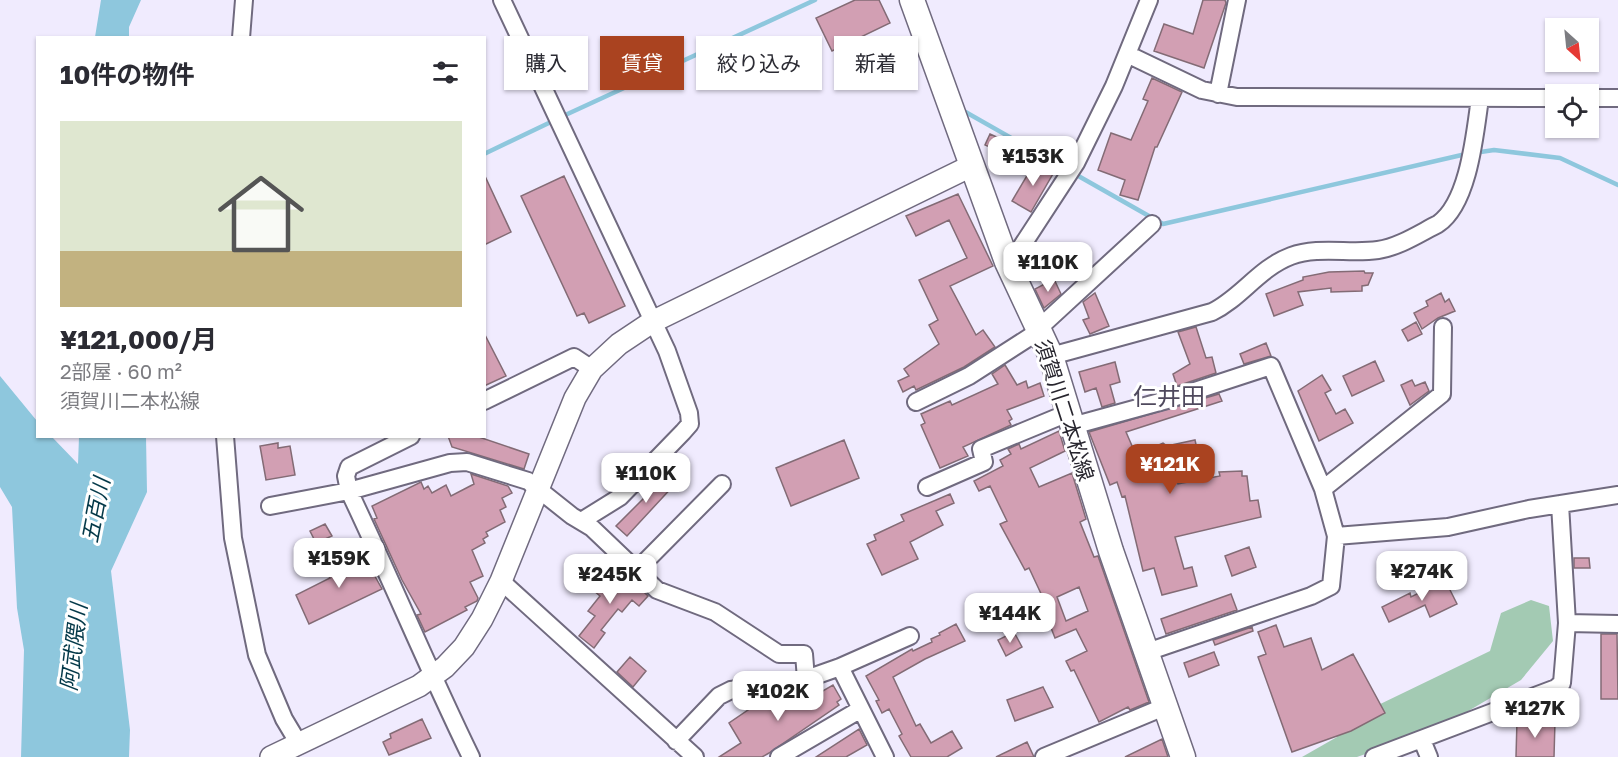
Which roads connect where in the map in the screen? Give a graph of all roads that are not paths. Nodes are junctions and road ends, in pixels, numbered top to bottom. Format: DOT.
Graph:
graph roads {
  1 [pos="244,0"];
  2 [pos="502,0"];
  3 [pos="912,0"];
  4 [pos="1149,0"];
  5 [pos="1237,0"];
  6 [pos="242,36"];
  7 [pos="1127,54"];
  8 [pos="1218,94"];
  9 [pos="1480,98"];
  10 [pos="1545,98"];
  11 [pos="1599,98"];
  12 [pos="1618,98"];
  13 [pos="971,166"];
  14 [pos="1152,224"];
  15 [pos="1006,262"];
  16 [pos="652,322"];
  17 [pos="1443,327"];
  18 [pos="1038,330"];
  19 [pos="1051,356"];
  20 [pos="592,369"];
  21 [pos="486,400"];
  22 [pos="916,402"];
  23 [pos="1070,420"];
  24 [pos="225,438"];
  25 [pos="407,438"];
  26 [pos="722,484"];
  27 [pos="927,487"];
  28 [pos="538,488"];
  29 [pos="1323,489"];
  30 [pos="348,491"];
  31 [pos="1618,495"];
  32 [pos="1560,504"];
  33 [pos="270,506"];
  34 [pos="583,520"];
  35 [pos="1336,536"];
  36 [pos="636,572"];
  37 [pos="501,581"];
  38 [pos="1567,623"];
  39 [pos="1618,624"];
  40 [pos="910,636"];
  41 [pos="1147,652"];
  42 [pos="840,667"];
  43 [pos="432,677"];
  44 [pos="806,679"];
  45 [pos="1164,707"];
  46 [pos="861,709"];
  47 [pos="1422,740"];
  48 [pos="676,741"];
  49 [pos="299,744"];
  50 [pos="803,751"];
  51 [pos="271,757"];
  52 [pos="471,757"];
  53 [pos="695,757"];
  54 [pos="779,757"];
  55 [pos="885,757"];
  56 [pos="1044,757"];
  57 [pos="1183,757"];
  58 [pos="1374,757"];
  59 [pos="1429,757"];
  1 -- 6 [label="street"];
  2 -- 16 [label="street"];
  3 -- 13 [label="main road, 須賀川二本松線"];
  4 -- 7 [label="street"];
  5 -- 8 [label="street"];
  7 -- 8 [label="street"];
  7 -- 15 [label="street"];
  8 -- 9 [label="street"];
  9 -- 10 [label="street"];
  9 -- 19 [label="street"];
  11 -- 12 [label="street"];
  13 -- 15 [label="main road, 須賀川二本松線"];
  13 -- 16 [label="street"];
  14 -- 18 [label="street"];
  15 -- 18 [label="main road, 須賀川二本松線"];
  16 -- 20 [label="street"];
  16 -- 34 [label="street"];
  17 -- 29 [label="street"];
  18 -- 19 [label="main road, 須賀川二本松線"];
  18 -- 22 [label="street"];
  19 -- 23 [label="main road, 須賀川二本松線"];
  20 -- 21 [label="street"];
  20 -- 28 [label="street"];
  23 -- 27 [label="street"];
  23 -- 29 [label="street"];
  23 -- 41 [label="main road, 須賀川二本松線"];
  24 -- 49 [label="street"];
  25 -- 30 [label="street"];
  26 -- 36 [label="street"];
  28 -- 30 [label="street"];
  28 -- 34 [label="street"];
  28 -- 37 [label="street"];
  29 -- 35 [label="street"];
  30 -- 33 [label="street"];
  30 -- 43 [label="street"];
  31 -- 32 [label="street"];
  32 -- 35 [label="street"];
  32 -- 38 [label="street"];
  34 -- 36 [label="street"];
  35 -- 41 [label="street"];
  36 -- 44 [label="street"];
  37 -- 43 [label="street"];
  37 -- 48 [label="street"];
  38 -- 39 [label="street"];
  38 -- 47 [label="street"];
  40 -- 42 [label="street"];
  41 -- 45 [label="main road, 須賀川二本松線"];
  42 -- 44 [label="street"];
  42 -- 46 [label="street"];
  43 -- 49 [label="street"];
  43 -- 52 [label="street"];
  44 -- 48 [label="street"];
  45 -- 56 [label="street"];
  45 -- 57 [label="main road, 須賀川二本松線"];
  46 -- 50 [label="street"];
  46 -- 55 [label="street"];
  47 -- 58 [label="street"];
  47 -- 59 [label="street"];
  48 -- 53 [label="street"];
  49 -- 51 [label="street"];
  50 -- 54 [label="street"];
}
